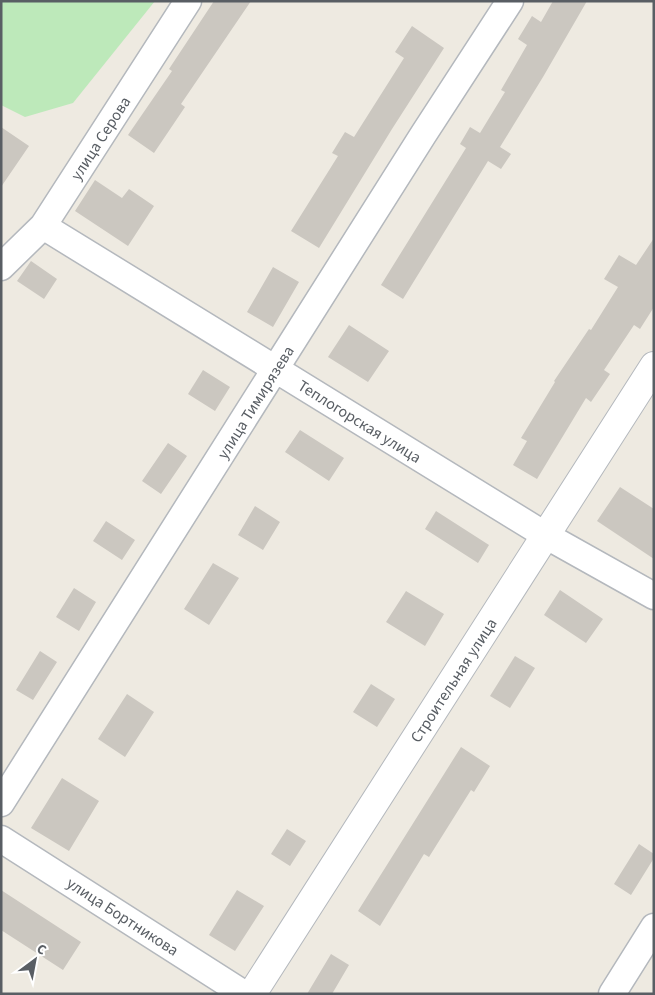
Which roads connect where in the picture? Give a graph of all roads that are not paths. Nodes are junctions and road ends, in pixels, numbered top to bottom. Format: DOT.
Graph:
graph roads {
  1 [pos="188,1"];
  2 [pos="510,1"];
  3 [pos="43,226"];
  4 [pos="1,267"];
  5 [pos="654,366"];
  6 [pos="275,369"];
  7 [pos="545,535"];
  8 [pos="654,596"];
  9 [pos="1,803"];
  10 [pos="1,839"];
  11 [pos="654,927"];
  12 [pos="244,994"];
  13 [pos="252,994"];
  14 [pos="612,994"];
  1 -- 3 [label="street, улица Серова"];
  2 -- 6 [label="street, улица Тимирязева"];
  3 -- 4 [label="street, улица Серова"];
  3 -- 6 [label="street, Теплогорская улица"];
  5 -- 7 [label="street, Строительная улица"];
  6 -- 7 [label="street, Теплогорская улица"];
  6 -- 9 [label="street, улица Тимирязева"];
  7 -- 8 [label="street, Теплогорская улица"];
  7 -- 13 [label="street, Строительная улица"];
  10 -- 12 [label="street, улица Бортникова"];
  11 -- 14 [label="street"];
}
